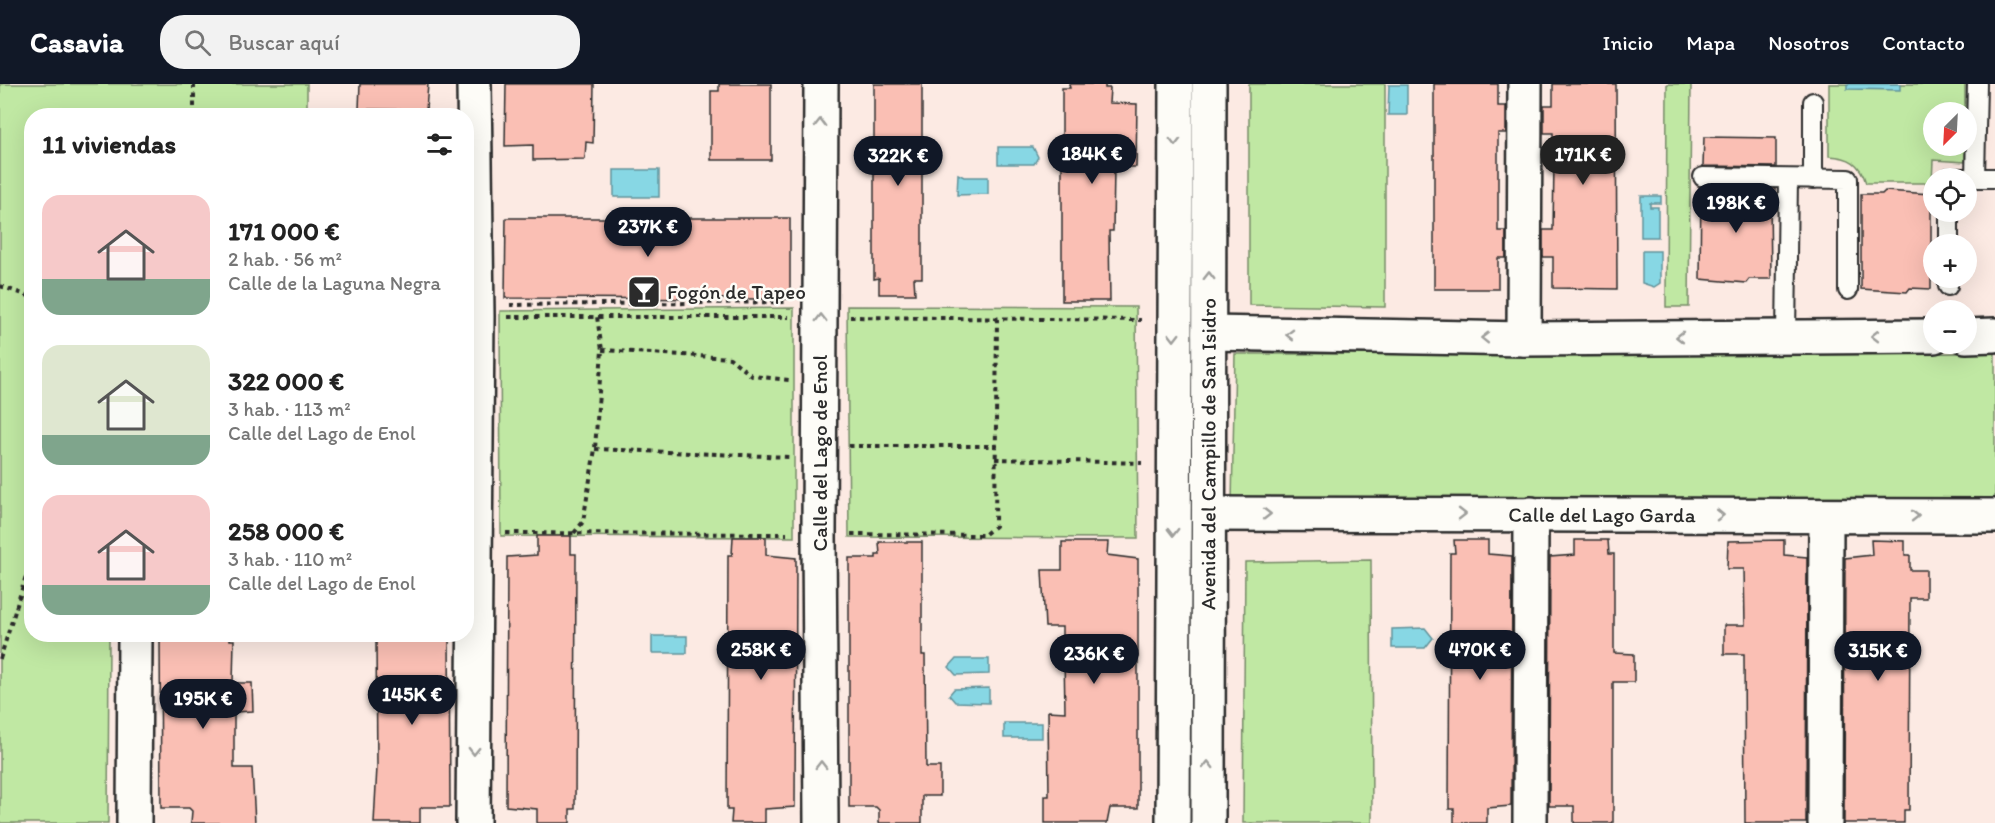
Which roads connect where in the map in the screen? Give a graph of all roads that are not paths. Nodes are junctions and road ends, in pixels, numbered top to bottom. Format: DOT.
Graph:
graph roads {
  1 [pos="474,84"];
  2 [pos="821,84"];
  3 [pos="1176,84"];
  4 [pos="1209,84"];
  5 [pos="1525,84"];
  6 [pos="1977,84"];
  7 [pos="1813,102"];
  8 [pos="1975,168"];
  9 [pos="1703,177"];
  10 [pos="1788,178"];
  11 [pos="1977,178"];
  12 [pos="1995,178"];
  13 [pos="1813,179"];
  14 [pos="1848,290"];
  15 [pos="1209,333"];
  16 [pos="1995,335"];
  17 [pos="1923,336"];
  18 [pos="1977,336"];
  19 [pos="1786,337"];
  20 [pos="1524,339"];
  21 [pos="1209,514"];
  22 [pos="1531,514"];
  23 [pos="1826,516"];
  24 [pos="1995,516"];
  25 [pos="135,642"];
  26 [pos="134,823"];
  27 [pos="473,823"];
  28 [pos="821,823"];
  29 [pos="1173,823"];
  30 [pos="1208,823"];
  31 [pos="1530,823"];
  32 [pos="1825,823"];
  1 -- 27 [label="street, one-way"];
  28 -- 2 [label="street, Calle del Lago de Enol, one-way"];
  3 -- 29 [label="street, Avenida del Campillo de San Isidro, one-way"];
  15 -- 4 [label="street, Avenida del Campillo de San Isidro, one-way"];
  5 -- 20 [label="street"];
  6 -- 8 [label="lane"];
  7 -- 13 [label="lane"];
  9 -- 10 [label="lane"];
  10 -- 13 [label="lane"];
  10 -- 19 [label="lane"];
  11 -- 12 [label="lane"];
  13 -- 14 [label="lane"];
  20 -- 15 [label="street, one-way"];
  15 -- 21 [label="street, Avenida del Campillo de San Isidro"];
  16 -- 18 [label="street"];
  17 -- 19 [label="street, one-way"];
  19 -- 20 [label="street, one-way"];
  21 -- 22 [label="street, Calle del Lago Garda, one-way"];
  30 -- 21 [label="street, Avenida del Campillo de San Isidro, one-way"];
  22 -- 23 [label="street, Calle del Lago Garda, one-way"];
  22 -- 31 [label="street"];
  23 -- 24 [label="street, Calle del Lago Garda, one-way"];
  23 -- 32 [label="street"];
  25 -- 26 [label="street"];
}
